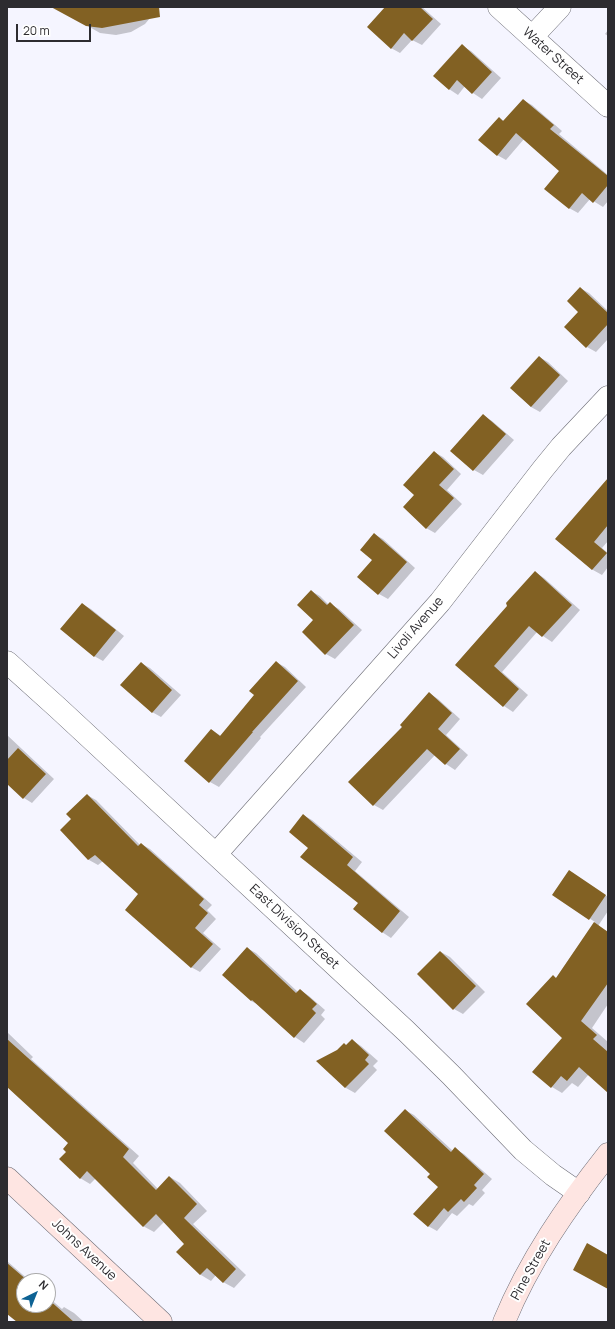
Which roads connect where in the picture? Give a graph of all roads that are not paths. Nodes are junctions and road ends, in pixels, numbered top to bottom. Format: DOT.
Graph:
graph roads {
  1 [pos="499,7"];
  2 [pos="560,7"];
  3 [pos="532,37"];
  4 [pos="608,106"];
  5 [pos="608,397"];
  6 [pos="7,662"];
  7 [pos="216,854"];
  8 [pos="608,1154"];
  9 [pos="7,1178"];
  10 [pos="579,1193"];
  11 [pos="162,1322"];
  12 [pos="504,1322"];
  1 -- 3 [label="street, Water Street"];
  2 -- 3 [label="street"];
  3 -- 4 [label="street, Water Street"];
  5 -- 7 [label="street, Livoli Avenue"];
  6 -- 7 [label="street, East Division Street"];
  7 -- 10 [label="street, East Division Street"];
  8 -- 10 [label="street, Pine Street"];
  9 -- 11 [label="street, Johns Avenue"];
  10 -- 12 [label="street, Pine Street"];
}
